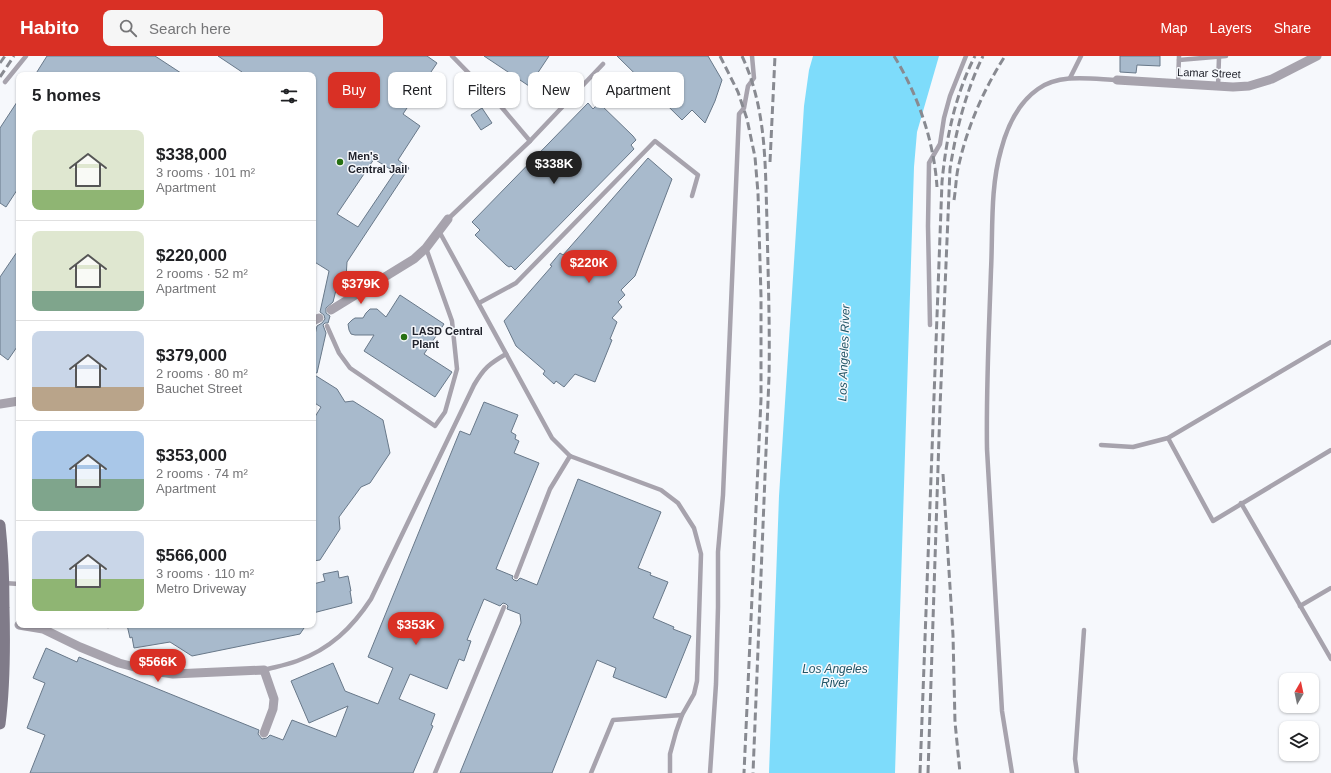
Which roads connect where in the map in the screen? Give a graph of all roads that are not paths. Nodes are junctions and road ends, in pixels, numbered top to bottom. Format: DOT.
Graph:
graph roads {
  1 [pos="26,56"];
  2 [pos="452,56"];
  3 [pos="752,56"];
  4 [pos="966,56"];
  5 [pos="1081,56"];
  6 [pos="1226,56"];
  7 [pos="1317,56"];
  8 [pos="1219,57"];
  9 [pos="1179,58"];
  10 [pos="602,64"];
  11 [pos="1070,78"];
  12 [pos="1117,80"];
  13 [pos="5,82"];
  14 [pos="1178,84"];
  15 [pos="1218,87"];
  16 [pos="530,141"];
  17 [pos="692,196"];
  18 [pos="448,219"];
  19 [pos="439,231"];
  20 [pos="426,248"];
  21 [pos="479,303"];
  22 [pos="331,310"];
  23 [pos="930,325"];
  24 [pos="327,326"];
  25 [pos="1331,342"];
  26 [pos="506,354"];
  27 [pos="16,401"];
  28 [pos="0,404"];
  29 [pos="1168,438"];
  30 [pos="1101,446"];
  31 [pos="1331,450"];
  32 [pos="570,456"];
  33 [pos="1240,503"];
  34 [pos="0,525"];
  35 [pos="1,555"];
  36 [pos="516,577"];
  37 [pos="4,583"];
  38 [pos="16,584"];
  39 [pos="1331,588"];
  40 [pos="1300,606"];
  41 [pos="504,607"];
  42 [pos="5,622"];
  43 [pos="16,624"];
  44 [pos="37,628"];
  45 [pos="1084,630"];
  46 [pos="1331,659"];
  47 [pos="264,670"];
  48 [pos="1,703"];
  49 [pos="682,715"];
  50 [pos="0,724"];
  51 [pos="264,732"];
  52 [pos="435,773"];
  53 [pos="590,773"];
  54 [pos="670,773"];
  55 [pos="710,773"];
  56 [pos="1012,773"];
  57 [pos="1077,773"];
  1 -- 13 [label="lane"];
  2 -- 16 [label="lane"];
  3 -- 55 [label="lane"];
  4 -- 23 [label="lane"];
  5 -- 11 [label="lane"];
  6 -- 8 [label="lane"];
  7 -- 15 [label="street, Lamar Street"];
  8 -- 9 [label="lane"];
  8 -- 15 [label="lane"];
  9 -- 14 [label="lane"];
  10 -- 16 [label="lane"];
  11 -- 12 [label="lane"];
  11 -- 56 [label="lane"];
  12 -- 14 [label="street, Lamar Street"];
  14 -- 15 [label="street, Lamar Street"];
  16 -- 18 [label="lane"];
  17 -- 21 [label="lane"];
  18 -- 19 [label="street"];
  19 -- 20 [label="street"];
  19 -- 21 [label="lane"];
  20 -- 22 [label="street"];
  20 -- 24 [label="lane"];
  21 -- 26 [label="lane"];
  25 -- 29 [label="lane"];
  26 -- 32 [label="lane"];
  26 -- 47 [label="lane"];
  27 -- 28 [label="street"];
  29 -- 30 [label="lane"];
  29 -- 33 [label="lane"];
  31 -- 33 [label="lane"];
  32 -- 36 [label="lane"];
  32 -- 49 [label="lane"];
  33 -- 40 [label="lane"];
  34 -- 35 [label="main road"];
  35 -- 37 [label="main road"];
  37 -- 38 [label="lane"];
  37 -- 42 [label="main road"];
  39 -- 40 [label="lane"];
  40 -- 46 [label="lane"];
  41 -- 52 [label="lane"];
  42 -- 43 [label="street"];
  42 -- 48 [label="main road"];
  44 -- 47 [label="street"];
  45 -- 57 [label="lane"];
  47 -- 51 [label="street"];
  48 -- 50 [label="main road"];
  49 -- 53 [label="lane"];
  49 -- 54 [label="lane"];
}
